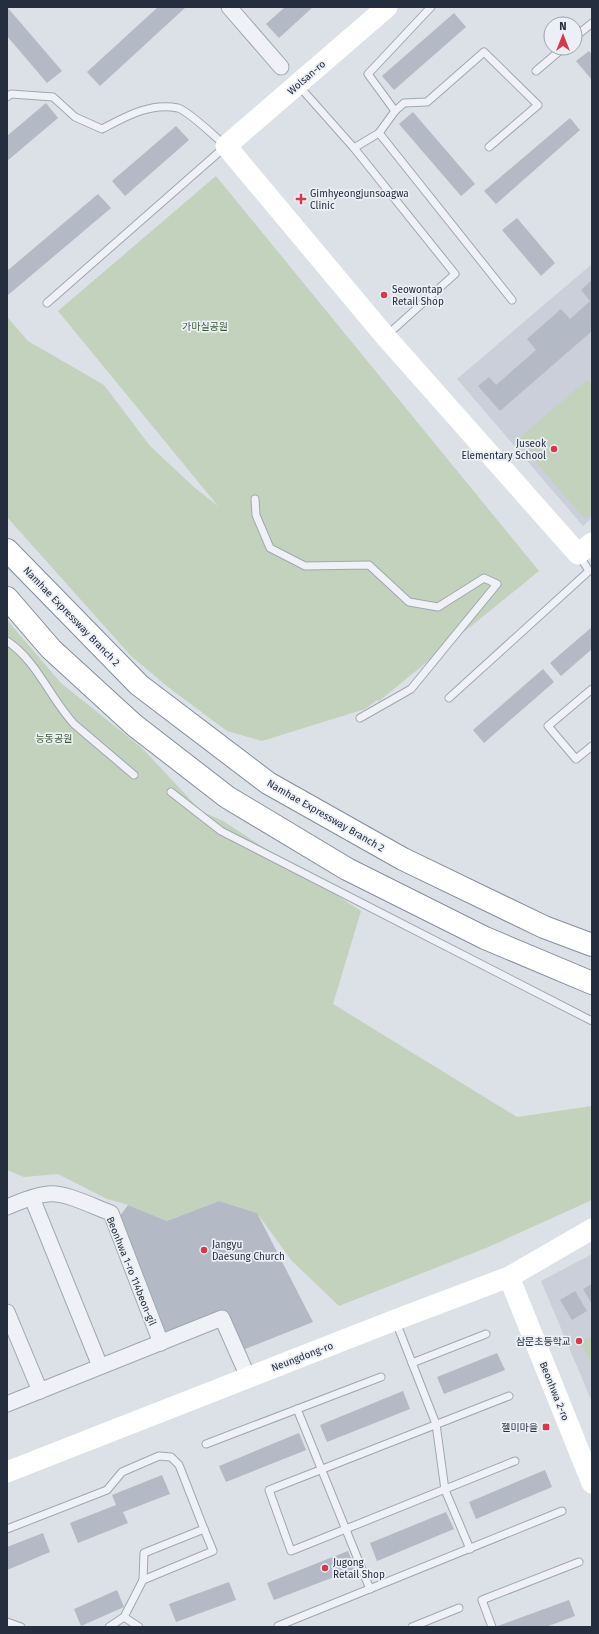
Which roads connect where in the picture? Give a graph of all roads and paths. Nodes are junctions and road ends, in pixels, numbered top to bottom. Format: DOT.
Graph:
graph roads {
  1 [pos="229,7"];
  2 [pos="387,7"];
  3 [pos="431,7"];
  4 [pos="592,23"];
  5 [pos="583,30"];
  6 [pos="554,56"];
  7 [pos="281,67"];
  8 [pos="536,71"];
  9 [pos="297,84"];
  10 [pos="8,93"];
  11 [pos="395,111"];
  12 [pos="379,133"];
  13 [pos="226,146"];
  14 [pos="488,147"];
  15 [pos="354,148"];
  16 [pos="512,300"];
  17 [pos="47,304"];
  18 [pos="385,336"];
  19 [pos="255,499"];
  20 [pos="585,548"];
  21 [pos="7,550"];
  22 [pos="7,598"];
  23 [pos="7,641"];
  24 [pos="592,689"];
  25 [pos="449,698"];
  26 [pos="360,718"];
  27 [pos="592,746"];
  28 [pos="134,775"];
  29 [pos="172,792"];
  30 [pos="592,945"];
  31 [pos="592,983"];
  32 [pos="592,1021"];
  33 [pos="32,1198"];
  34 [pos="7,1207"];
  35 [pos="592,1229"];
  36 [pos="509,1277"];
  37 [pos="7,1312"];
  38 [pos="395,1320"];
  39 [pos="486,1334"];
  40 [pos="161,1343"];
  41 [pos="412,1363"];
  42 [pos="100,1366"];
  43 [pos="381,1376"];
  44 [pos="248,1377"];
  45 [pos="40,1391"];
  46 [pos="509,1396"];
  47 [pos="7,1404"];
  48 [pos="298,1409"];
  49 [pos="436,1424"];
  50 [pos="206,1444"];
  51 [pos="515,1461"];
  52 [pos="322,1469"];
  53 [pos="7,1472"];
  54 [pos="592,1483"];
  55 [pos="445,1490"];
  56 [pos="562,1511"];
  57 [pos="7,1529"];
  58 [pos="204,1529"];
  59 [pos="346,1529"];
  60 [pos="470,1549"];
  61 [pos="579,1562"];
  62 [pos="143,1580"];
  63 [pos="370,1589"];
  64 [pos="459,1608"];
  65 [pos="124,1617"];
  66 [pos="7,1622"];
  67 [pos="278,1626"];
  68 [pos="21,1627"];
  69 [pos="109,1627"];
  70 [pos="139,1627"];
  71 [pos="412,1627"];
  72 [pos="492,1627"];
  1 -- 7 [label="street"];
  2 -- 9 [label="street, Wolsan-ro"];
  3 -- 11 [label="lane"];
  4 -- 5 [label="lane"];
  6 -- 8 [label="lane"];
  9 -- 13 [label="street, Wolsan-ro"];
  9 -- 15 [label="lane"];
  10 -- 13 [label="lane"];
  11 -- 12 [label="lane"];
  11 -- 14 [label="lane"];
  12 -- 15 [label="lane"];
  12 -- 16 [label="lane"];
  13 -- 17 [label="lane"];
  13 -- 18 [label="street"];
  15 -- 18 [label="lane"];
  18 -- 20 [label="street"];
  19 -- 26 [label="lane"];
  20 -- 25 [label="lane"];
  21 -- 30 [label="highway, Namhae Expressway Branch 2"];
  22 -- 31 [label="highway"];
  23 -- 28 [label="lane"];
  24 -- 27 [label="lane"];
  29 -- 32 [label="lane"];
  33 -- 34 [label="street"];
  33 -- 40 [label="street, Beonhwa 1-ro 114beon-gil"];
  33 -- 42 [label="street"];
  35 -- 36 [label="street, Neungdong-ro"];
  36 -- 38 [label="street, Neungdong-ro"];
  36 -- 54 [label="street, Beonhwa 2-ro"];
  37 -- 45 [label="street"];
  38 -- 41 [label="lane"];
  38 -- 44 [label="street, Neungdong-ro"];
  39 -- 41 [label="lane"];
  40 -- 42 [label="street"];
  40 -- 44 [label="street"];
  41 -- 49 [label="lane"];
  42 -- 45 [label="street"];
  43 -- 48 [label="lane"];
  44 -- 53 [label="street, Neungdong-ro"];
  45 -- 47 [label="street"];
  46 -- 49 [label="lane"];
  48 -- 50 [label="lane"];
  48 -- 52 [label="lane"];
  49 -- 52 [label="lane"];
  49 -- 55 [label="lane"];
  51 -- 55 [label="lane"];
  52 -- 59 [label="lane"];
  52 -- 59 [label="lane"];
  55 -- 59 [label="lane"];
  55 -- 60 [label="lane"];
  56 -- 60 [label="lane"];
  57 -- 58 [label="lane"];
  58 -- 62 [label="lane"];
  58 -- 62 [label="lane"];
  59 -- 63 [label="lane"];
  60 -- 63 [label="lane"];
  61 -- 72 [label="lane"];
  62 -- 65 [label="lane"];
  63 -- 67 [label="lane"];
  64 -- 71 [label="lane"];
  65 -- 69 [label="lane"];
  65 -- 70 [label="lane"];
  66 -- 68 [label="lane"];
}
